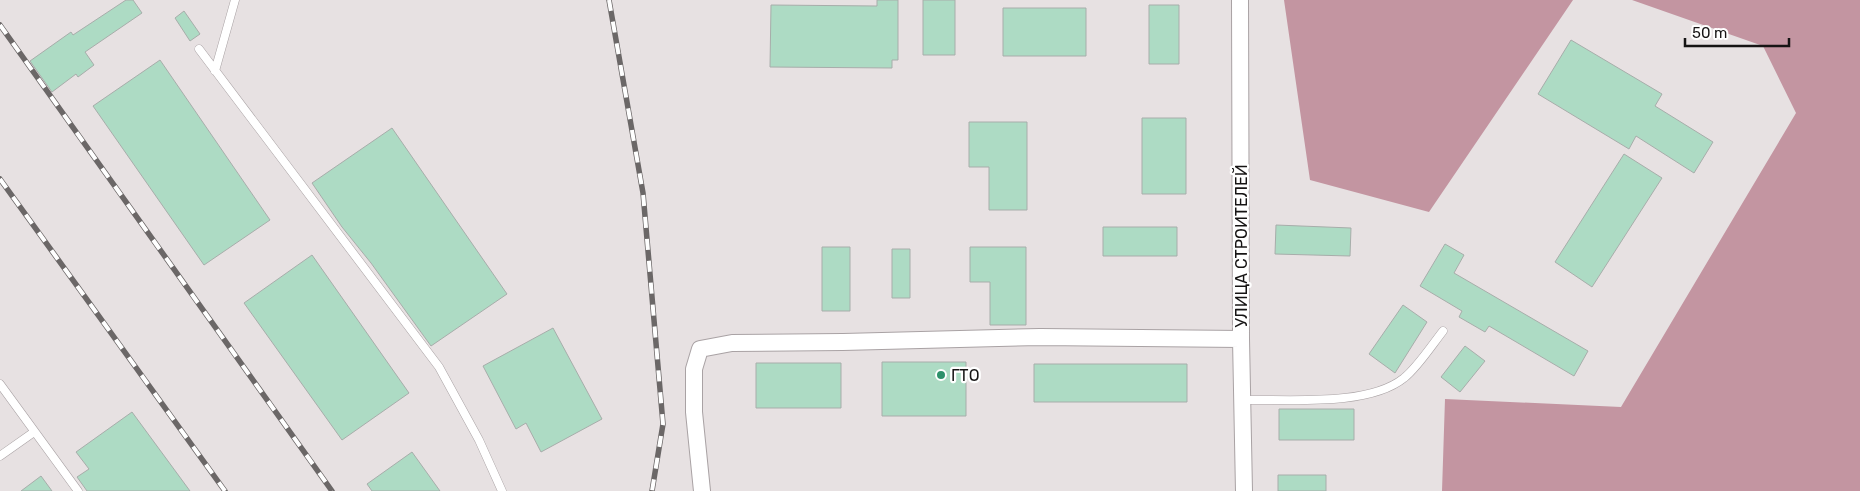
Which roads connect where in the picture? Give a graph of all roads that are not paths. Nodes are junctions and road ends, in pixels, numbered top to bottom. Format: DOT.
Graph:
graph roads {
  1 [pos="235,0"];
  2 [pos="1240,0"];
  3 [pos="199,49"];
  4 [pos="215,71"];
  5 [pos="1443,331"];
  6 [pos="1241,339"];
  7 [pos="0,384"];
  8 [pos="1243,400"];
  9 [pos="34,432"];
  10 [pos="0,456"];
  11 [pos="78,491"];
  12 [pos="502,491"];
  13 [pos="702,491"];
  14 [pos="1244,491"];
  1 -- 4 [label="lane"];
  2 -- 6 [label="street, УЛИЦА СТРОИТЕЛЕЙ"];
  3 -- 4 [label="lane"];
  4 -- 12 [label="lane"];
  5 -- 8 [label="lane"];
  6 -- 8 [label="street, УЛИЦА СТРОИТЕЛЕЙ"];
  6 -- 13 [label="street"];
  7 -- 9 [label="lane"];
  8 -- 14 [label="street, УЛИЦА СТРОИТЕЛЕЙ"];
  9 -- 10 [label="lane"];
  9 -- 11 [label="lane"];
}
